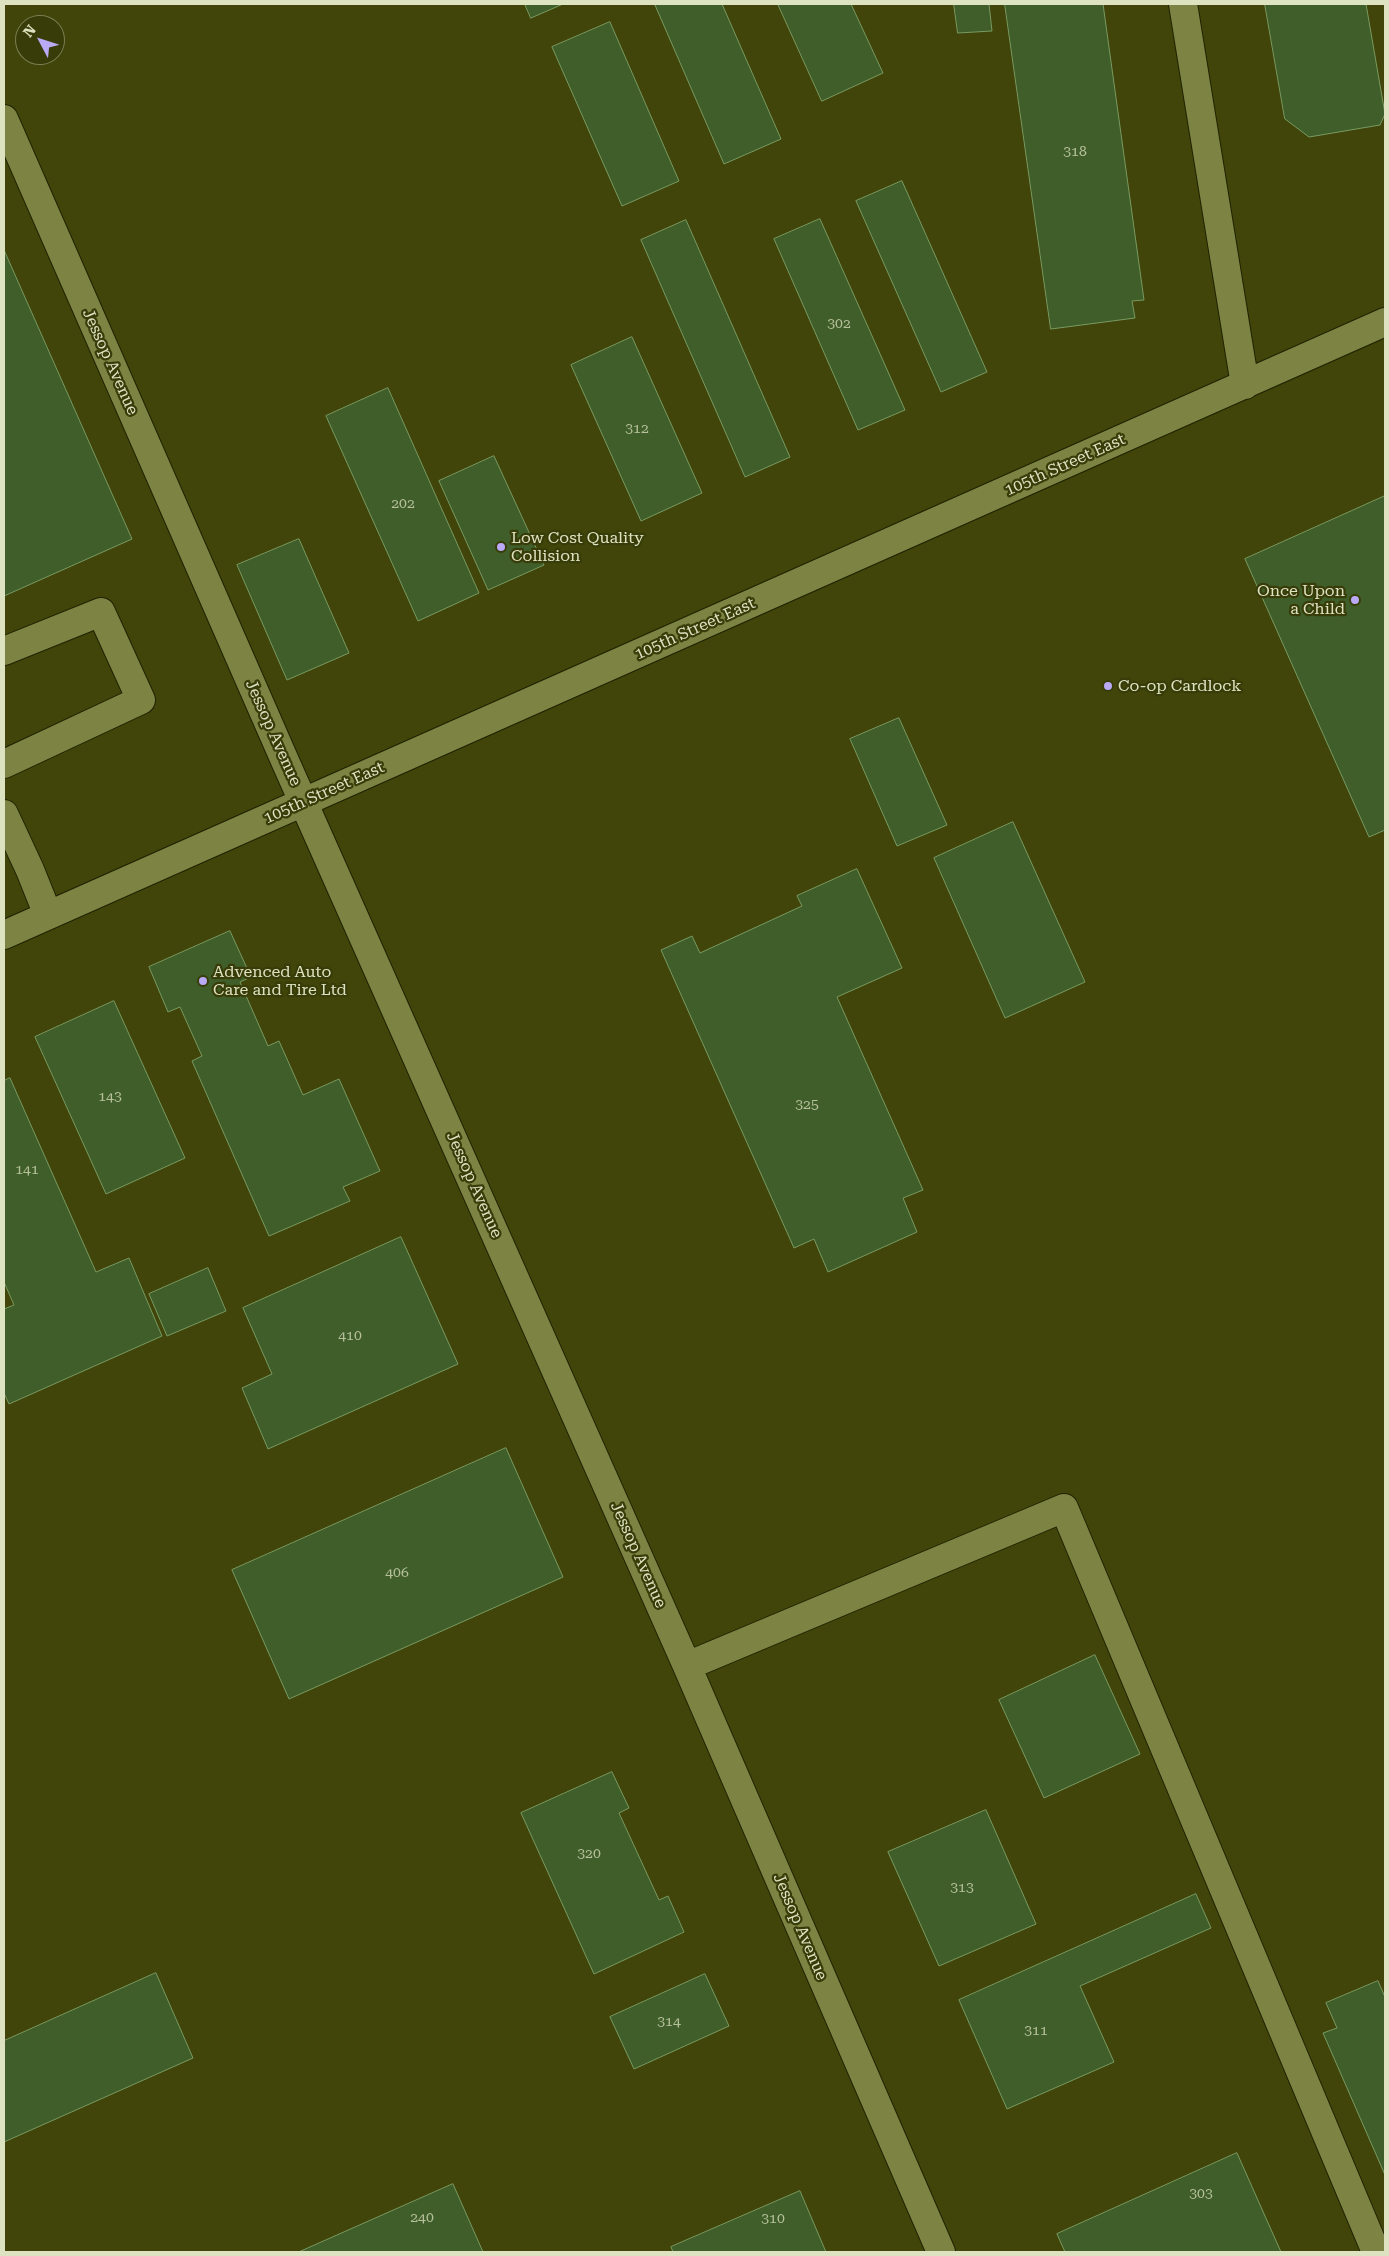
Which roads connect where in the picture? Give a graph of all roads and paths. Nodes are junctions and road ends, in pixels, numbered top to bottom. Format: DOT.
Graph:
graph roads {
  1 [pos="1183,4"];
  2 [pos="4,119"];
  3 [pos="1385,322"];
  4 [pos="1244,385"];
  5 [pos="4,651"];
  6 [pos="4,764"];
  7 [pos="303,802"];
  8 [pos="4,814"];
  9 [pos="48,915"];
  10 [pos="4,935"];
  11 [pos="687,1666"];
  12 [pos="941,2252"];
  13 [pos="1376,2252"];
  1 -- 4 [label="street"];
  2 -- 7 [label="street, Jessop Avenue"];
  3 -- 4 [label="street, 105th Street East"];
  4 -- 7 [label="street, 105th Street East"];
  5 -- 6 [label="street"];
  7 -- 9 [label="street, 105th Street East"];
  7 -- 11 [label="street, Jessop Avenue"];
  8 -- 9 [label="street"];
  9 -- 10 [label="street, 105th Street East"];
  11 -- 12 [label="street, Jessop Avenue"];
  11 -- 13 [label="street"];
}
